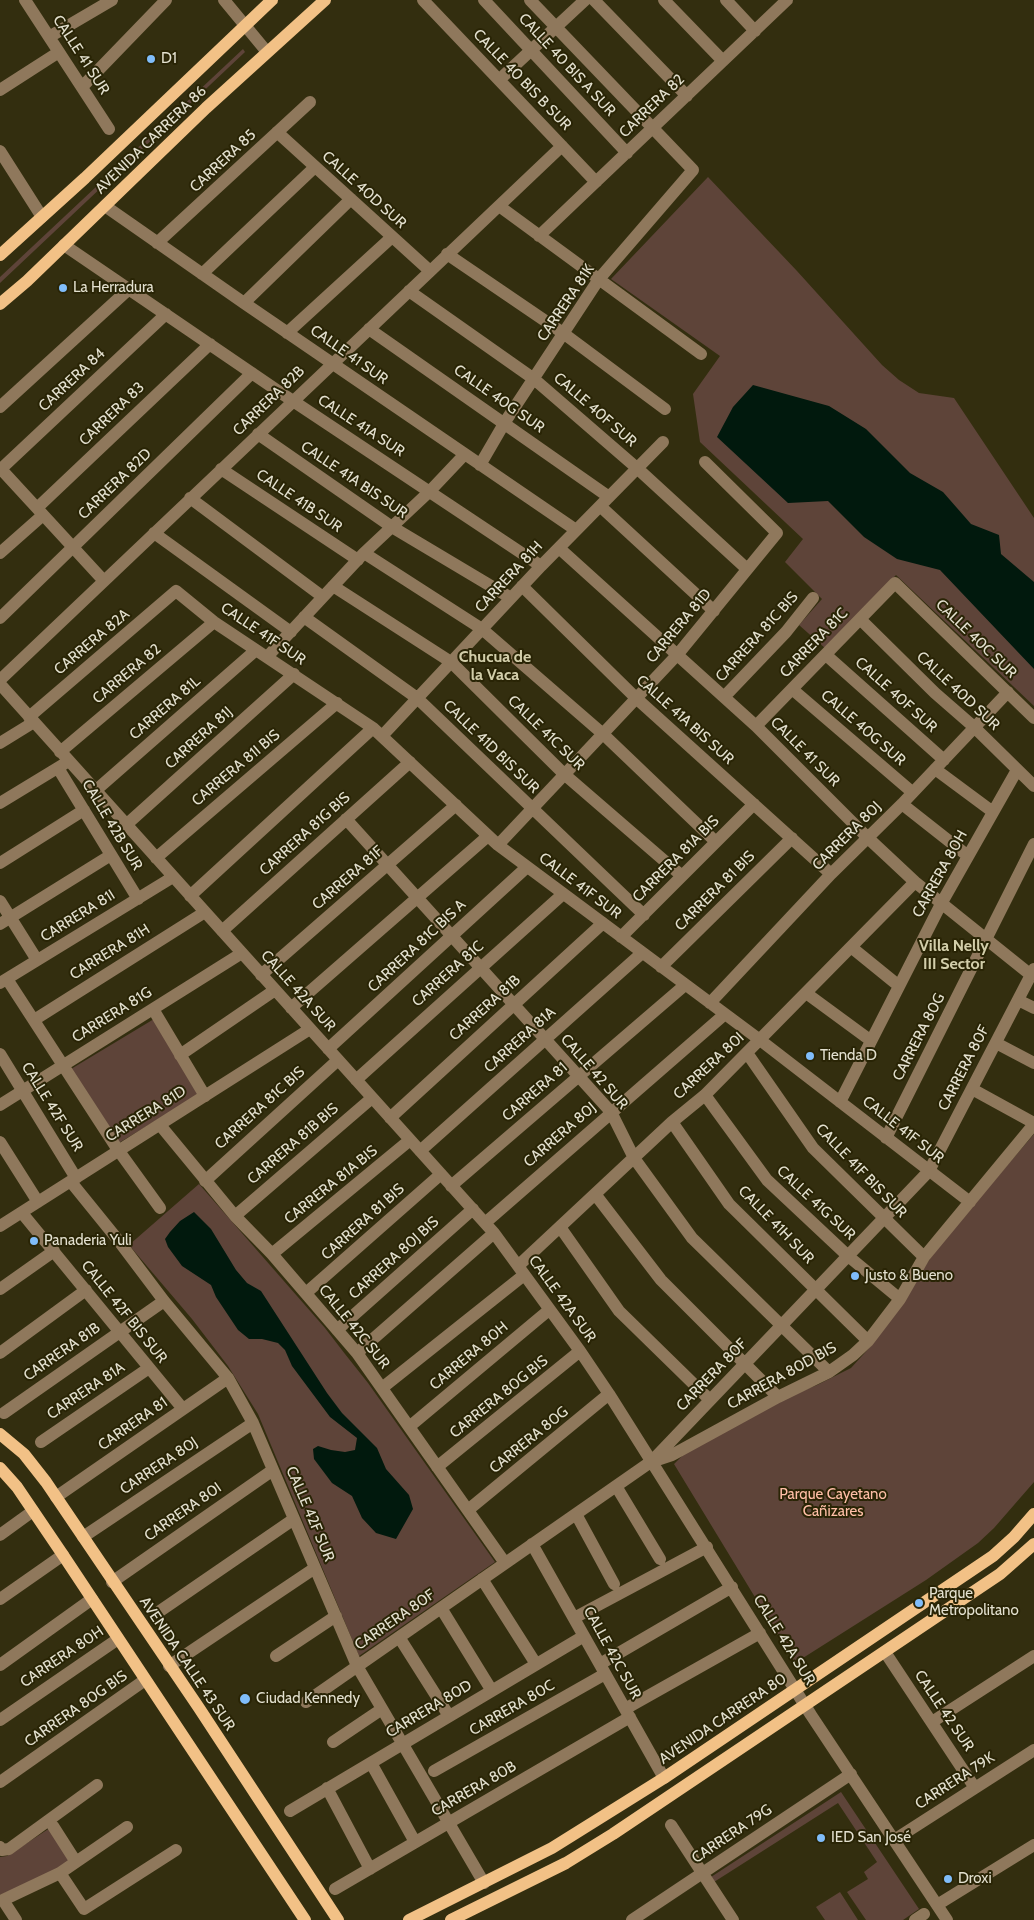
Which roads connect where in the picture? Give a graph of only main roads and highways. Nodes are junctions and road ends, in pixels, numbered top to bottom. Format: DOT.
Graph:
graph roads {
  1 [pos="325,0"];
  2 [pos="267,1"];
  3 [pos="0,255"];
  4 [pos="0,304"];
  5 [pos="0,1434"];
  6 [pos="1,1470"];
  7 [pos="1034,1514"];
  8 [pos="1034,1544"];
  9 [pos="305,1920"];
  10 [pos="338,1920"];
  11 [pos="409,1920"];
  12 [pos="451,1920"];
  1 -- 4 [label="main road, AVENIDA CARRERA 86"];
  2 -- 3 [label="main road, AVENIDA CARRERA 86"];
  5 -- 10 [label="main road, AVENIDA CALLE 43 SUR"];
  6 -- 9 [label="main road"];
  7 -- 11 [label="main road, AVENIDA CARRERA 80"];
  8 -- 12 [label="main road"];
}
